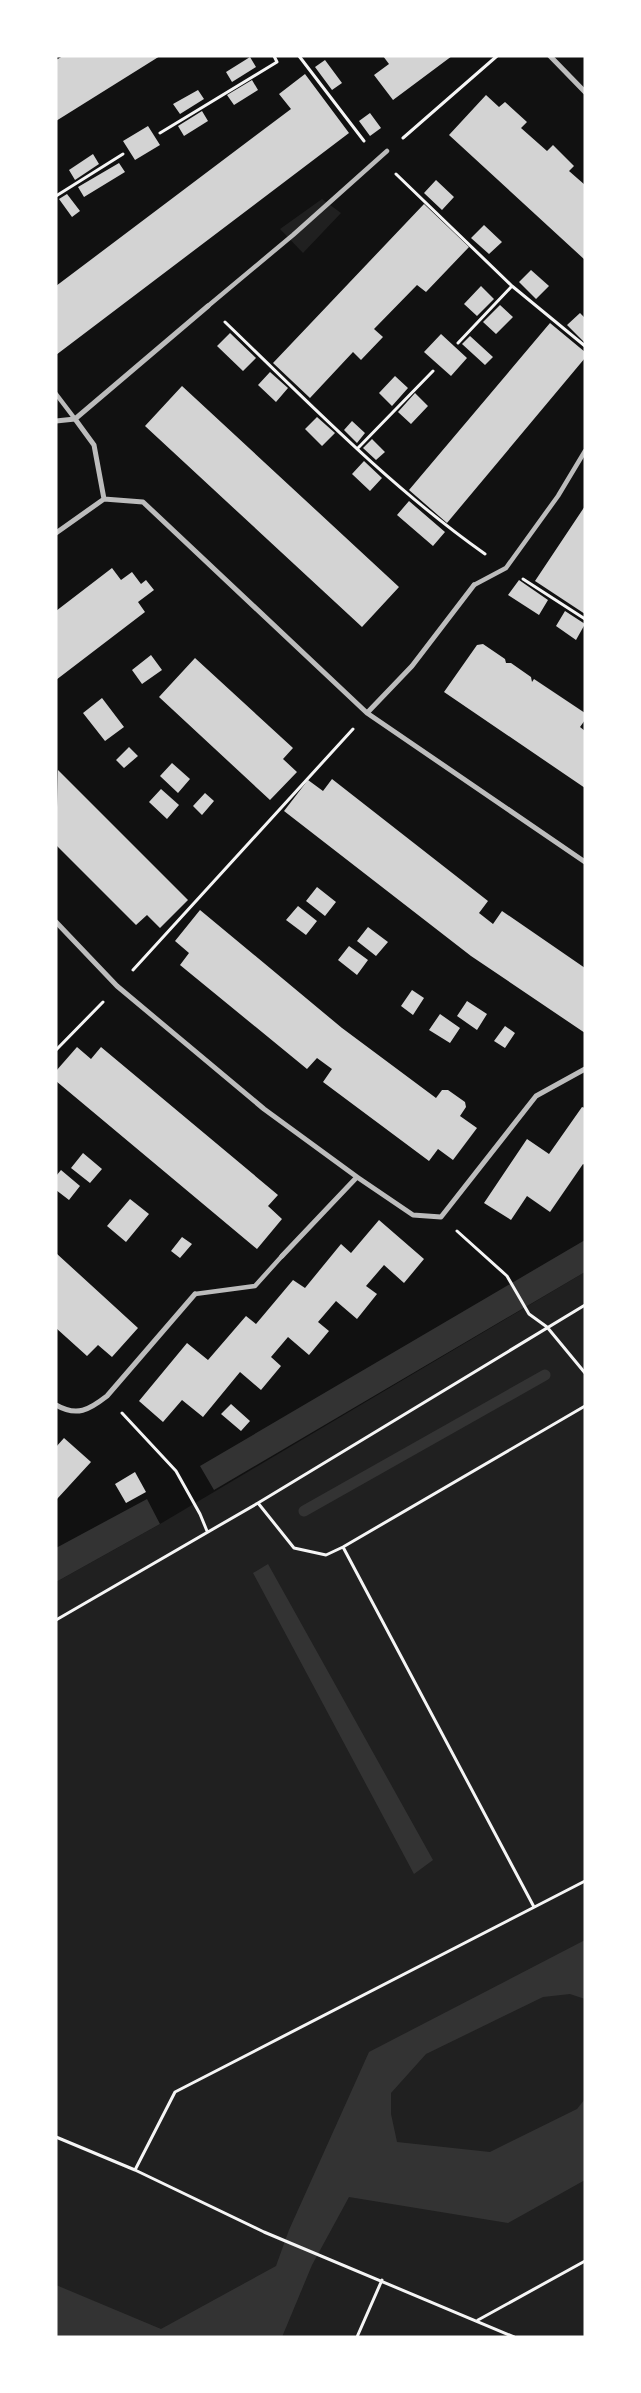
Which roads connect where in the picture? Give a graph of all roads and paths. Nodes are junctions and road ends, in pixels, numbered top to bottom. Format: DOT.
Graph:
graph roads {
  1 [pos="274,56"];
  2 [pos="299,56"];
  3 [pos="497,56"];
  4 [pos="550,56"];
  5 [pos="585,92"];
  6 [pos="160,133"];
  7 [pos="387,151"];
  8 [pos="123,154"];
  9 [pos="378,160"];
  10 [pos="56,196"];
  11 [pos="512,286"];
  12 [pos="208,306"];
  13 [pos="458,343"];
  14 [pos="585,346"];
  15 [pos="433,371"];
  16 [pos="56,394"];
  17 [pos="75,419"];
  18 [pos="56,421"];
  19 [pos="358,448"];
  20 [pos="585,451"];
  21 [pos="104,499"];
  22 [pos="56,534"];
  23 [pos="506,568"];
  24 [pos="474,585"];
  25 [pos="585,619"];
  26 [pos="367,713"];
  27 [pos="585,862"];
  28 [pos="56,922"];
  29 [pos="118,986"];
  30 [pos="56,1050"];
  31 [pos="585,1070"];
  32 [pos="357,1177"];
  33 [pos="441,1217"];
  34 [pos="282,1256"];
  35 [pos="195,1294"];
  36 [pos="585,1305"];
  37 [pos="547,1327"];
  38 [pos="585,1373"];
  39 [pos="106,1396"];
  40 [pos="56,1405"];
  41 [pos="585,1406"];
  42 [pos="258,1503"];
  43 [pos="207,1532"];
  44 [pos="343,1547"];
  45 [pos="56,1620"];
  46 [pos="585,1881"];
  47 [pos="534,1907"];
  48 [pos="56,2136"];
  49 [pos="135,2170"];
  50 [pos="585,2261"];
  51 [pos="382,2280"];
  52 [pos="478,2320"];
  53 [pos="357,2337"];
  54 [pos="514,2337"];
  1 -- 6 [label="path"];
  2 -- 9 [label="path"];
  3 -- 7 [label="path"];
  4 -- 5 [label="street"];
  7 -- 9 [label="street"];
  8 -- 10 [label="path"];
  9 -- 11 [label="path"];
  9 -- 12 [label="street"];
  11 -- 13 [label="path"];
  11 -- 14 [label="path"];
  12 -- 17 [label="street"];
  12 -- 19 [label="path"];
  15 -- 19 [label="path"];
  16 -- 17 [label="street"];
  17 -- 18 [label="street"];
  17 -- 21 [label="street"];
  19 -- 23 [label="path"];
  20 -- 23 [label="street"];
  21 -- 22 [label="street"];
  21 -- 26 [label="street"];
  23 -- 24 [label="street"];
  23 -- 25 [label="path"];
  24 -- 26 [label="street"];
  26 -- 27 [label="street"];
  26 -- 29 [label="path"];
  28 -- 29 [label="street"];
  29 -- 30 [label="path"];
  29 -- 32 [label="street"];
  31 -- 33 [label="street"];
  32 -- 33 [label="street"];
  32 -- 34 [label="street"];
  33 -- 37 [label="path"];
  34 -- 35 [label="street"];
  35 -- 39 [label="street"];
  36 -- 37 [label="path"];
  37 -- 38 [label="path"];
  37 -- 42 [label="path"];
  39 -- 40 [label="street"];
  39 -- 43 [label="path"];
  41 -- 44 [label="path"];
  42 -- 43 [label="path"];
  42 -- 44 [label="path"];
  43 -- 45 [label="path"];
  44 -- 47 [label="path"];
  46 -- 47 [label="path"];
  47 -- 49 [label="path"];
  48 -- 49 [label="path"];
  49 -- 51 [label="path"];
  50 -- 52 [label="path"];
  51 -- 52 [label="path"];
  51 -- 53 [label="path"];
  52 -- 54 [label="path"];
}
